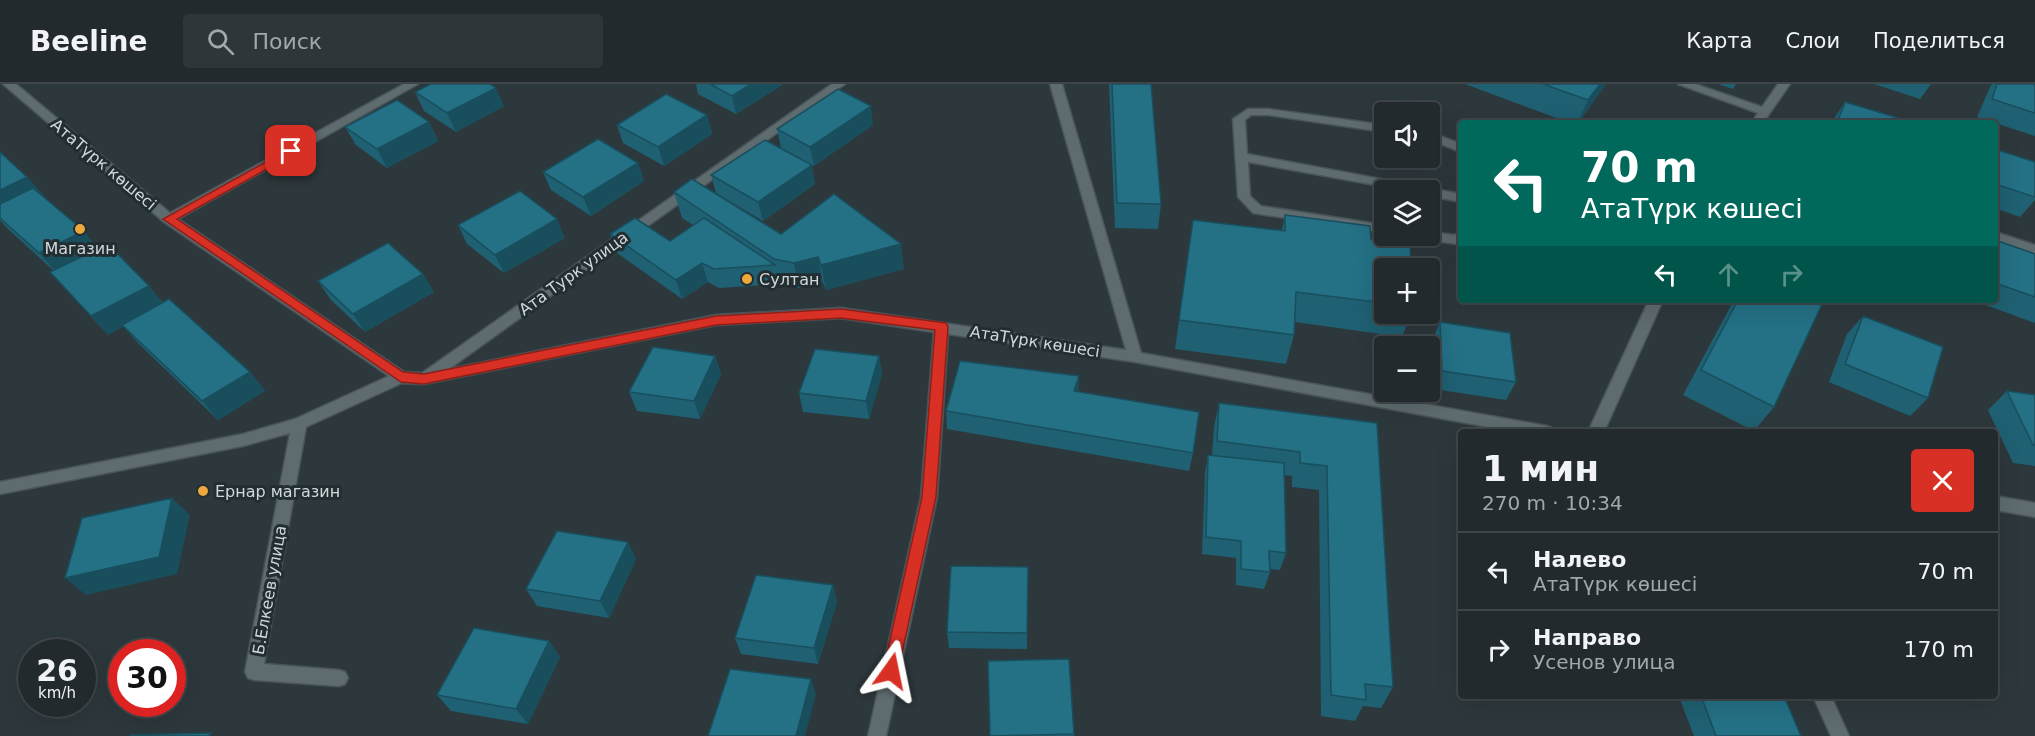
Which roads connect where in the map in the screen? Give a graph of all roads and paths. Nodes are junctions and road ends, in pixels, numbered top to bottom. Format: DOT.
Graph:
graph roads {
  1 [pos="9,84"];
  2 [pos="412,84"];
  3 [pos="839,84"];
  4 [pos="1056,84"];
  5 [pos="1684,84"];
  6 [pos="1784,84"];
  7 [pos="1764,112"];
  8 [pos="1759,120"];
  9 [pos="1374,128"];
  10 [pos="1440,140"];
  11 [pos="1458,147"];
  12 [pos="1242,157"];
  13 [pos="1374,181"];
  14 [pos="1440,194"];
  15 [pos="1458,197"];
  16 [pos="169,219"];
  17 [pos="1374,228"];
  18 [pos="1998,237"];
  19 [pos="1440,238"];
  20 [pos="1458,239"];
  21 [pos="2035,250"];
  22 [pos="1655,303"];
  23 [pos="941,327"];
  24 [pos="1136,357"];
  25 [pos="401,377"];
  26 [pos="424,379"];
  27 [pos="299,424"];
  28 [pos="1531,429"];
  29 [pos="1597,429"];
  30 [pos="0,488"];
  31 [pos="1998,504"];
  32 [pos="2035,510"];
  33 [pos="339,678"];
  34 [pos="1823,699"];
  35 [pos="877,736"];
  36 [pos="1840,736"];
  1 -- 16 [label="street, АтаТүрк көшесі"];
  2 -- 16 [label="street"];
  3 -- 26 [label="street, Ата Турк улица"];
  4 -- 24 [label="street"];
  5 -- 7 [label="street"];
  6 -- 7 [label="street"];
  7 -- 8 [label="street"];
  9 -- 12 [label="street"];
  10 -- 11 [label="street"];
  12 -- 13 [label="street"];
  12 -- 17 [label="street"];
  14 -- 15 [label="street"];
  16 -- 25 [label="street, АтаТүрк көшесі"];
  18 -- 21 [label="street"];
  19 -- 20 [label="street"];
  22 -- 29 [label="street"];
  23 -- 24 [label="street, АтаТүрк көшесі"];
  23 -- 26 [label="street, АтаТүрк көшесі"];
  23 -- 35 [label="street"];
  24 -- 28 [label="street, АтаТүрк көшесі"];
  25 -- 26 [label="street, АтаТүрк көшесі"];
  25 -- 27 [label="street"];
  27 -- 30 [label="street"];
  27 -- 33 [label="street, Б.Елкеев улица"];
  31 -- 32 [label="street"];
  34 -- 36 [label="street"];
}
